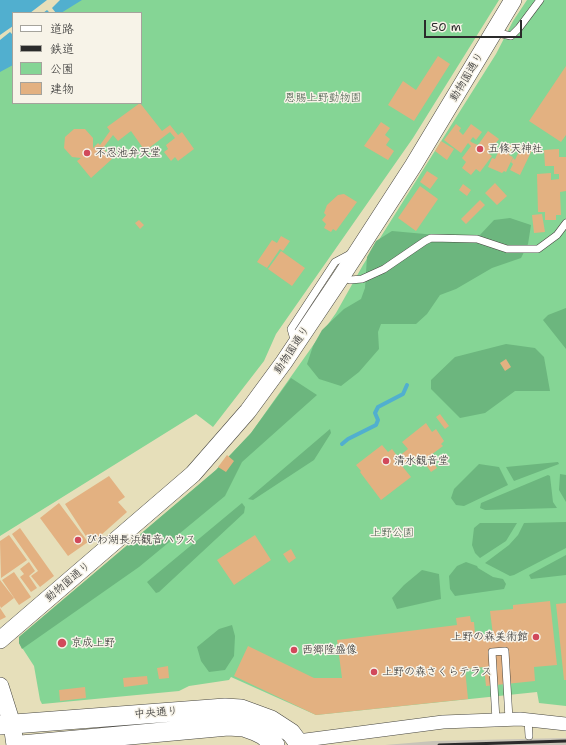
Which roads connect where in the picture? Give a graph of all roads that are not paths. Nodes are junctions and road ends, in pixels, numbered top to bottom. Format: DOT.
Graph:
graph roads {
  1 [pos="513,0"];
  2 [pos="540,0"];
  3 [pos="494,32"];
  4 [pos="566,223"];
  5 [pos="359,250"];
  6 [pos="341,277"];
  7 [pos="296,345"];
  8 [pos="0,640"];
  9 [pos="0,686"];
  10 [pos="502,720"];
  11 [pos="528,720"];
  12 [pos="11,724"];
  13 [pos="566,724"];
  14 [pos="529,736"];
  15 [pos="298,744"];
  16 [pos="15,745"];
  17 [pos="21,745"];
  18 [pos="25,745"];
  19 [pos="275,745"];
  1 -- 3 [label="street, 動物園通り"];
  2 -- 3 [label="lane"];
  3 -- 5 [label="street, 動物園通り"];
  4 -- 6 [label="lane"];
  5 -- 6 [label="street, 動物園通り"];
  5 -- 7 [label="lane"];
  6 -- 7 [label="street, 動物園通り"];
  7 -- 8 [label="street, 動物園通り"];
  9 -- 12 [label="street"];
  10 -- 10 [label="lane"];
  10 -- 11 [label="street"];
  10 -- 15 [label="street"];
  11 -- 13 [label="street"];
  11 -- 14 [label="lane"];
  12 -- 15 [label="main road, 中央通り"];
  12 -- 16 [label="street"];
  12 -- 18 [label="street"];
  17 -- 18 [label="main road, 中央通り"];
  18 -- 19 [label="main road, 中央通り"];
}
